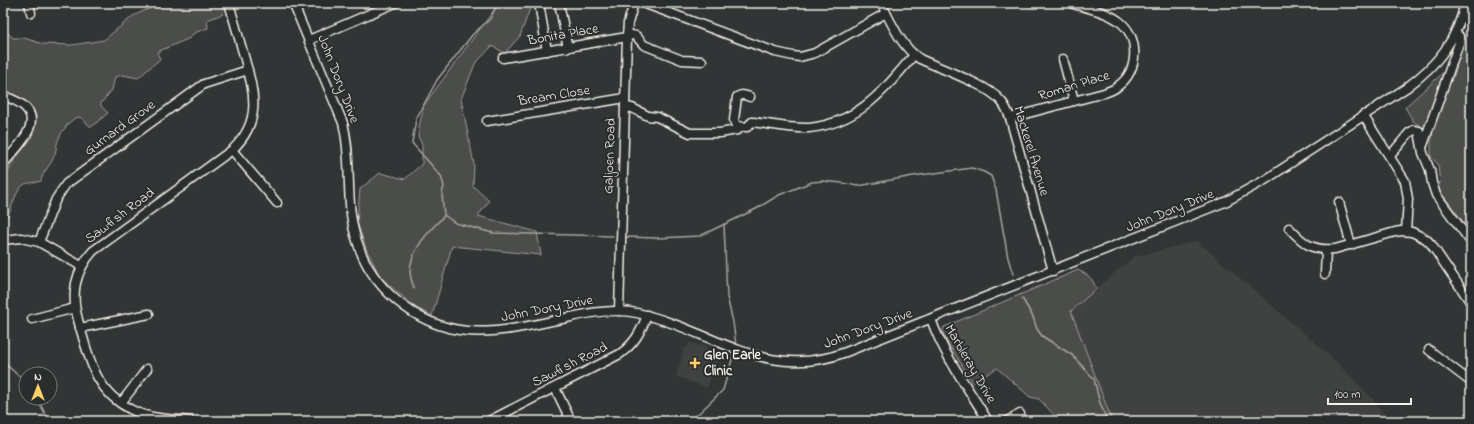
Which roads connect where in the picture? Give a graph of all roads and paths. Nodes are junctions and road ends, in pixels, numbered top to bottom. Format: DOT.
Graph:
graph roads {
  1 [pos="29,3"];
  2 [pos="229,3"];
  3 [pos="293,3"];
  4 [pos="395,3"];
  5 [pos="559,3"];
  6 [pos="634,3"];
  7 [pos="643,3"];
  8 [pos="881,3"];
  9 [pos="1465,3"];
  10 [pos="1073,4"];
  11 [pos="540,9"];
  12 [pos="31,13"];
  13 [pos="886,13"];
  14 [pos="1455,34"];
  15 [pos="627,36"];
  16 [pos="309,40"];
  17 [pos="568,48"];
  18 [pos="547,51"];
  19 [pos="914,55"];
  20 [pos="503,58"];
  21 [pos="1063,59"];
  22 [pos="702,61"];
  23 [pos="248,70"];
  24 [pos="3,96"];
  25 [pos="750,97"];
  26 [pos="625,98"];
  27 [pos="1074,101"];
  28 [pos="625,107"];
  29 [pos="1364,116"];
  30 [pos="1010,118"];
  31 [pos="487,120"];
  32 [pos="742,127"];
  33 [pos="1422,146"];
  34 [pos="232,150"];
  35 [pos="1390,156"];
  36 [pos="3,164"];
  37 [pos="1339,202"];
  38 [pos="277,203"];
  39 [pos="1288,228"];
  40 [pos="1406,231"];
  41 [pos="3,240"];
  42 [pos="39,242"];
  43 [pos="1471,242"];
  44 [pos="1351,245"];
  45 [pos="1326,250"];
  46 [pos="82,266"];
  47 [pos="1053,271"];
  48 [pos="1325,274"];
  49 [pos="1471,302"];
  50 [pos="75,308"];
  51 [pos="618,311"];
  52 [pos="149,314"];
  53 [pos="647,315"];
  54 [pos="32,319"];
  55 [pos="931,319"];
  56 [pos="80,328"];
  57 [pos="1429,350"];
  58 [pos="147,369"];
  59 [pos="1471,382"];
  60 [pos="555,388"];
  61 [pos="121,403"];
  62 [pos="1020,414"];
  63 [pos="190,421"];
  64 [pos="489,421"];
  65 [pos="571,421"];
  66 [pos="988,421"];
  67 [pos="1007,421"];
  1 -- 12 [label="street"];
  2 -- 23 [label="street, Sawfish Road"];
  3 -- 16 [label="street, John Dory Drive"];
  4 -- 16 [label="street"];
  5 -- 17 [label="street"];
  6 -- 15 [label="street, Galjoen Road"];
  7 -- 13 [label="street"];
  8 -- 13 [label="street, Mackerel Avenue"];
  9 -- 14 [label="street, John Dory Drive"];
  10 -- 27 [label="street, Roman Place"];
  11 -- 18 [label="street"];
  13 -- 19 [label="street, Mackerel Avenue"];
  14 -- 29 [label="street, John Dory Drive"];
  14 -- 33 [label="street"];
  15 -- 17 [label="street, Bonita Place"];
  15 -- 22 [label="street"];
  15 -- 26 [label="street, Galjoen Road"];
  16 -- 51 [label="street, John Dory Drive"];
  17 -- 18 [label="street, Bonita Place"];
  18 -- 20 [label="street, Bonita Place"];
  19 -- 30 [label="street, Mackerel Avenue"];
  19 -- 32 [label="street"];
  21 -- 27 [label="street"];
  23 -- 34 [label="street, Sawfish Road"];
  23 -- 42 [label="street, Gurnard Grove"];
  24 -- 36 [label="street"];
  25 -- 32 [label="street"];
  26 -- 28 [label="street, Galjoen Road"];
  26 -- 31 [label="street, Bream Close"];
  27 -- 30 [label="street, Roman Place"];
  28 -- 32 [label="street"];
  28 -- 51 [label="street, Galjoen Road"];
  29 -- 35 [label="street"];
  29 -- 47 [label="street, John Dory Drive"];
  30 -- 47 [label="street, Mackerel Avenue"];
  33 -- 35 [label="street"];
  33 -- 43 [label="street"];
  34 -- 38 [label="street"];
  34 -- 46 [label="street, Sawfish Road"];
  35 -- 40 [label="street"];
  37 -- 44 [label="street"];
  39 -- 45 [label="street"];
  40 -- 44 [label="street"];
  40 -- 49 [label="street"];
  41 -- 42 [label="street"];
  42 -- 46 [label="street"];
  44 -- 45 [label="street"];
  45 -- 48 [label="street"];
  46 -- 50 [label="street, Sawfish Road"];
  47 -- 55 [label="street, John Dory Drive"];
  50 -- 54 [label="street"];
  50 -- 56 [label="street, Sawfish Road"];
  51 -- 53 [label="street, John Dory Drive"];
  52 -- 56 [label="street"];
  53 -- 55 [label="street, John Dory Drive"];
  53 -- 60 [label="street, Sawfish Road"];
  55 -- 66 [label="street, Marbleray Drive"];
  56 -- 61 [label="street, Sawfish Road"];
  57 -- 59 [label="street"];
  58 -- 61 [label="street"];
  60 -- 64 [label="street, Sawfish Road"];
  60 -- 65 [label="street"];
  61 -- 63 [label="street, Sawfish Road"];
  62 -- 67 [label="street"];
}
